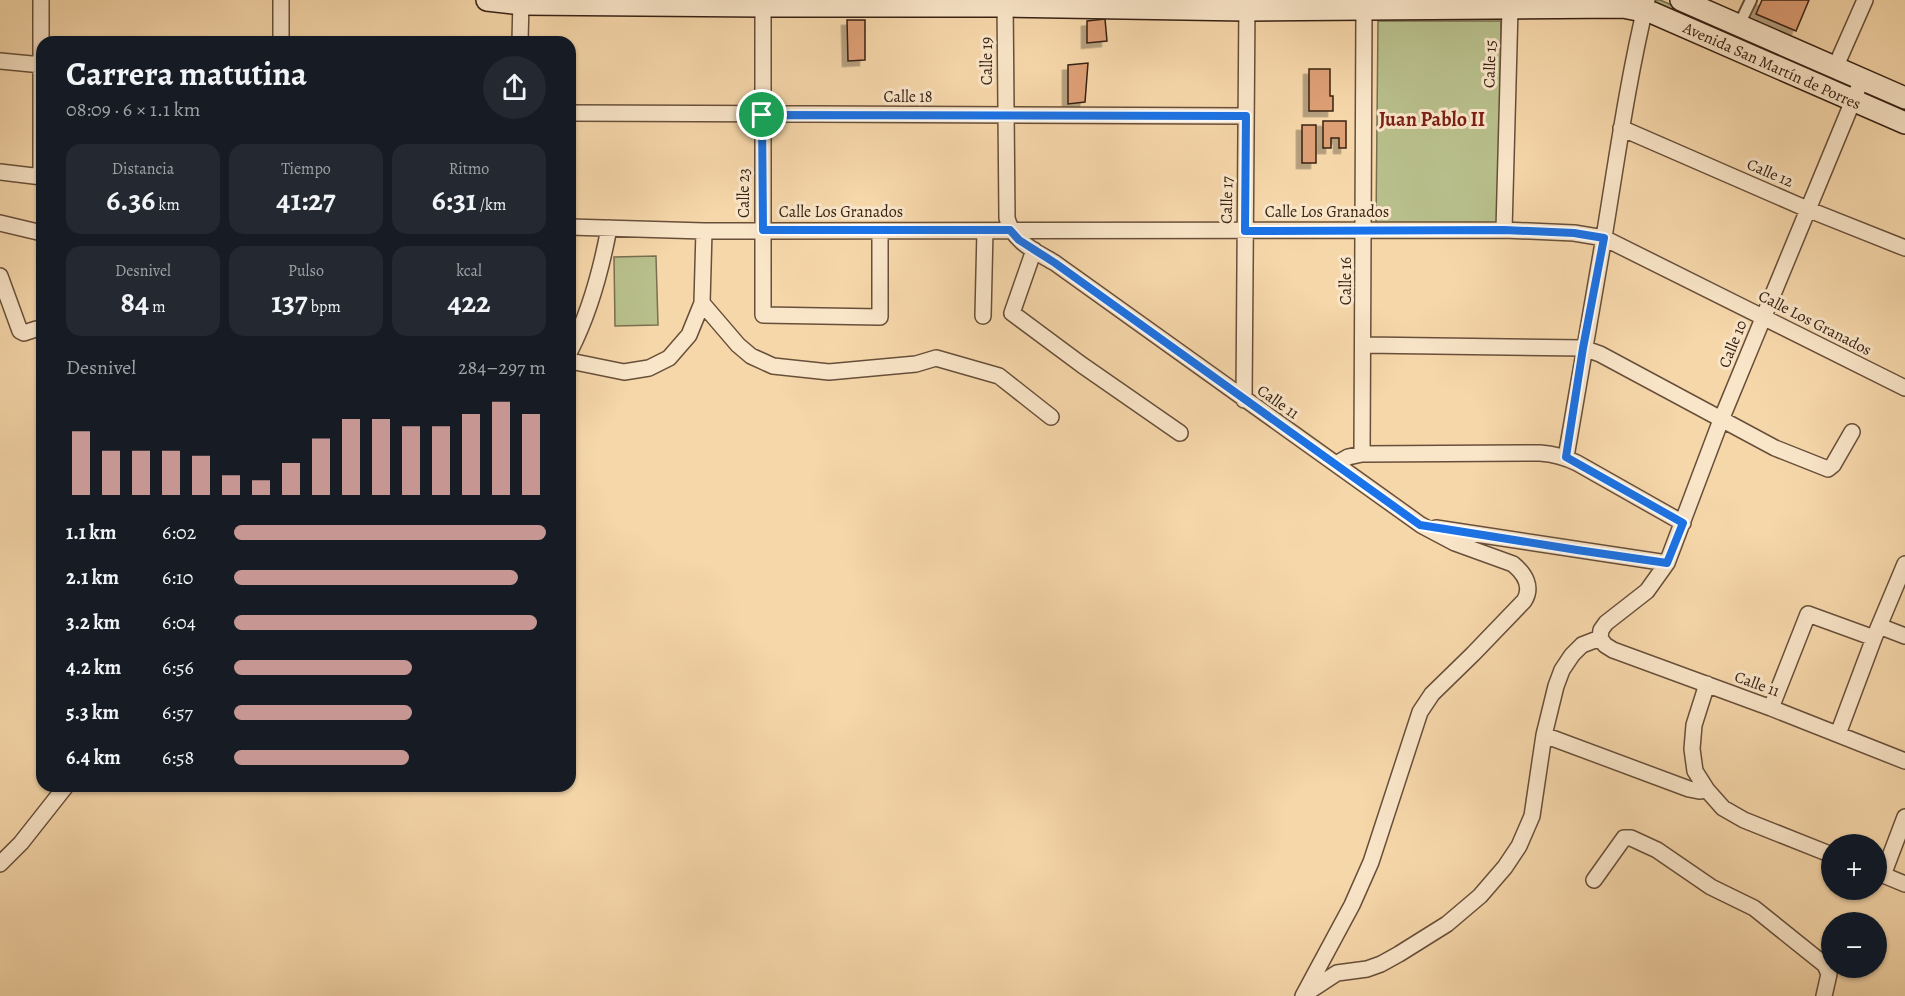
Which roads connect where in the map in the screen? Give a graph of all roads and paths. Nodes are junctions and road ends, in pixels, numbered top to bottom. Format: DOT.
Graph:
graph roads {
  1 [pos="41,0"];
  2 [pos="281,0"];
  3 [pos="487,0"];
  4 [pos="1681,0"];
  5 [pos="1750,0"];
  6 [pos="1865,0"];
  7 [pos="521,2"];
  8 [pos="763,3"];
  9 [pos="1005,3"];
  10 [pos="1246,5"];
  11 [pos="1363,5"];
  12 [pos="1646,5"];
  13 [pos="1510,8"];
  14 [pos="1739,25"];
  15 [pos="41,36"];
  16 [pos="281,36"];
  17 [pos="520,36"];
  18 [pos="0,61"];
  19 [pos="36,65"];
  20 [pos="1835,68"];
  21 [pos="1862,80"];
  22 [pos="1905,98"];
  23 [pos="1853,102"];
  24 [pos="576,113"];
  25 [pos="762,115"];
  26 [pos="1005,116"];
  27 [pos="1246,116"];
  28 [pos="1905,123"];
  29 [pos="1621,128"];
  30 [pos="0,172"];
  31 [pos="36,176"];
  32 [pos="1807,208"];
  33 [pos="0,224"];
  34 [pos="576,227"];
  35 [pos="609,228"];
  36 [pos="763,230"];
  37 [pos="1010,230"];
  38 [pos="1364,230"];
  39 [pos="1504,230"];
  40 [pos="704,231"];
  41 [pos="880,231"];
  42 [pos="985,231"];
  43 [pos="1245,231"];
  44 [pos="36,232"];
  45 [pos="1604,238"];
  46 [pos="1905,248"];
  47 [pos="1034,250"];
  48 [pos="0,276"];
  49 [pos="702,303"];
  50 [pos="983,316"];
  51 [pos="1763,317"];
  52 [pos="36,329"];
  53 [pos="576,338"];
  54 [pos="1364,345"];
  55 [pos="1583,348"];
  56 [pos="576,362"];
  57 [pos="1905,388"];
  58 [pos="1244,400"];
  59 [pos="1051,417"];
  60 [pos="1721,420"];
  61 [pos="1852,432"];
  62 [pos="1180,433"];
  63 [pos="1362,454"];
  64 [pos="1566,457"];
  65 [pos="1336,464"];
  66 [pos="1683,523"];
  67 [pos="1420,525"];
  68 [pos="1667,563"];
  69 [pos="1905,564"];
  70 [pos="1877,632"];
  71 [pos="1905,636"];
  72 [pos="1600,638"];
  73 [pos="1707,684"];
  74 [pos="1771,708"];
  75 [pos="1838,734"];
  76 [pos="1544,735"];
  77 [pos="1905,761"];
  78 [pos="1707,790"];
  79 [pos="61,792"];
  80 [pos="1905,817"];
  81 [pos="1821,851"];
  82 [pos="1887,858"];
  83 [pos="0,864"];
  84 [pos="1887,877"];
  85 [pos="1594,880"];
  86 [pos="1905,884"];
  87 [pos="1303,995"];
  88 [pos="1824,996"];
  1 -- 15 [label="street"];
  2 -- 16 [label="street"];
  3 -- 7 [label="main road, Avenida San Martín de Porres"];
  4 -- 14 [label="main road, Avenida San Martín de Porres"];
  5 -- 14 [label="street"];
  6 -- 20 [label="street"];
  7 -- 8 [label="main road, Avenida San Martín de Porres"];
  7 -- 17 [label="street"];
  8 -- 9 [label="main road, Avenida San Martín de Porres"];
  8 -- 25 [label="street, Calle 23"];
  9 -- 10 [label="main road, Avenida San Martín de Porres"];
  9 -- 26 [label="street, Calle 19"];
  10 -- 11 [label="main road, Avenida San Martín de Porres"];
  10 -- 27 [label="street, Calle 17"];
  11 -- 13 [label="main road, Avenida San Martín de Porres"];
  11 -- 38 [label="street, Calle 16"];
  12 -- 13 [label="main road, Avenida San Martín de Porres"];
  12 -- 23 [label="main road, Avenida San Martín de Porres"];
  12 -- 29 [label="street"];
  13 -- 39 [label="street, Calle 15"];
  14 -- 20 [label="main road, Avenida San Martín de Porres"];
  18 -- 19 [label="street"];
  20 -- 21 [label="main road, Avenida San Martín de Porres"];
  21 -- 22 [label="main road, Avenida San Martín de Porres"];
  21 -- 23 [label="street, Calle 10"];
  23 -- 28 [label="main road, Avenida San Martín de Porres"];
  23 -- 32 [label="street, Calle 10"];
  24 -- 25 [label="street, Calle 18"];
  25 -- 26 [label="street, Calle 18"];
  25 -- 36 [label="street, Calle 23"];
  26 -- 27 [label="street, Calle 18"];
  26 -- 37 [label="street, Calle 19"];
  27 -- 43 [label="street, Calle 17"];
  29 -- 32 [label="street, Calle 12"];
  29 -- 45 [label="street"];
  30 -- 31 [label="street"];
  32 -- 46 [label="street, Calle 12"];
  32 -- 51 [label="street, Calle 10"];
  33 -- 44 [label="street"];
  34 -- 35 [label="street, Calle Los Granados"];
  35 -- 40 [label="street, Calle Los Granados"];
  35 -- 53 [label="street"];
  36 -- 40 [label="street, Calle Los Granados"];
  36 -- 41 [label="street, Calle Los Granados"];
  36 -- 41 [label="street, Calle 23"];
  37 -- 42 [label="street, Calle Los Granados"];
  37 -- 43 [label="street, Calle Los Granados"];
  37 -- 47 [label="street, Calle 11"];
  38 -- 39 [label="street, Calle Los Granados"];
  38 -- 43 [label="street, Calle Los Granados"];
  38 -- 54 [label="street, Calle 16"];
  39 -- 45 [label="street, Calle Los Granados"];
  40 -- 49 [label="street"];
  41 -- 42 [label="street, Calle Los Granados"];
  42 -- 50 [label="street"];
  43 -- 58 [label="street, Calle 17"];
  45 -- 51 [label="street, Calle Los Granados"];
  45 -- 55 [label="street"];
  47 -- 58 [label="street, Calle 11"];
  47 -- 62 [label="street"];
  48 -- 52 [label="street"];
  49 -- 56 [label="street"];
  49 -- 59 [label="street"];
  51 -- 57 [label="street, Calle Los Granados"];
  51 -- 60 [label="street, Calle 10"];
  54 -- 55 [label="street"];
  54 -- 63 [label="street, Calle 16"];
  55 -- 60 [label="street"];
  55 -- 64 [label="street"];
  58 -- 65 [label="street, Calle 11"];
  60 -- 61 [label="street"];
  60 -- 66 [label="street, Calle 10"];
  63 -- 64 [label="street"];
  63 -- 65 [label="street"];
  64 -- 66 [label="street"];
  65 -- 67 [label="street, Calle 11"];
  66 -- 68 [label="street, Calle 10"];
  67 -- 68 [label="street"];
  67 -- 87 [label="street, Calle 11"];
  68 -- 72 [label="street, Calle 10"];
  69 -- 70 [label="street"];
  70 -- 71 [label="street"];
  70 -- 74 [label="street"];
  70 -- 75 [label="street"];
  72 -- 73 [label="street, Calle 11"];
  72 -- 76 [label="street"];
  73 -- 74 [label="street, Calle 11"];
  73 -- 78 [label="street"];
  74 -- 75 [label="street, Calle 11"];
  75 -- 77 [label="street, Calle 11"];
  76 -- 78 [label="street"];
  76 -- 87 [label="street"];
  78 -- 81 [label="street"];
  79 -- 83 [label="street"];
  80 -- 82 [label="street"];
  84 -- 86 [label="street"];
  85 -- 88 [label="street"];
}
